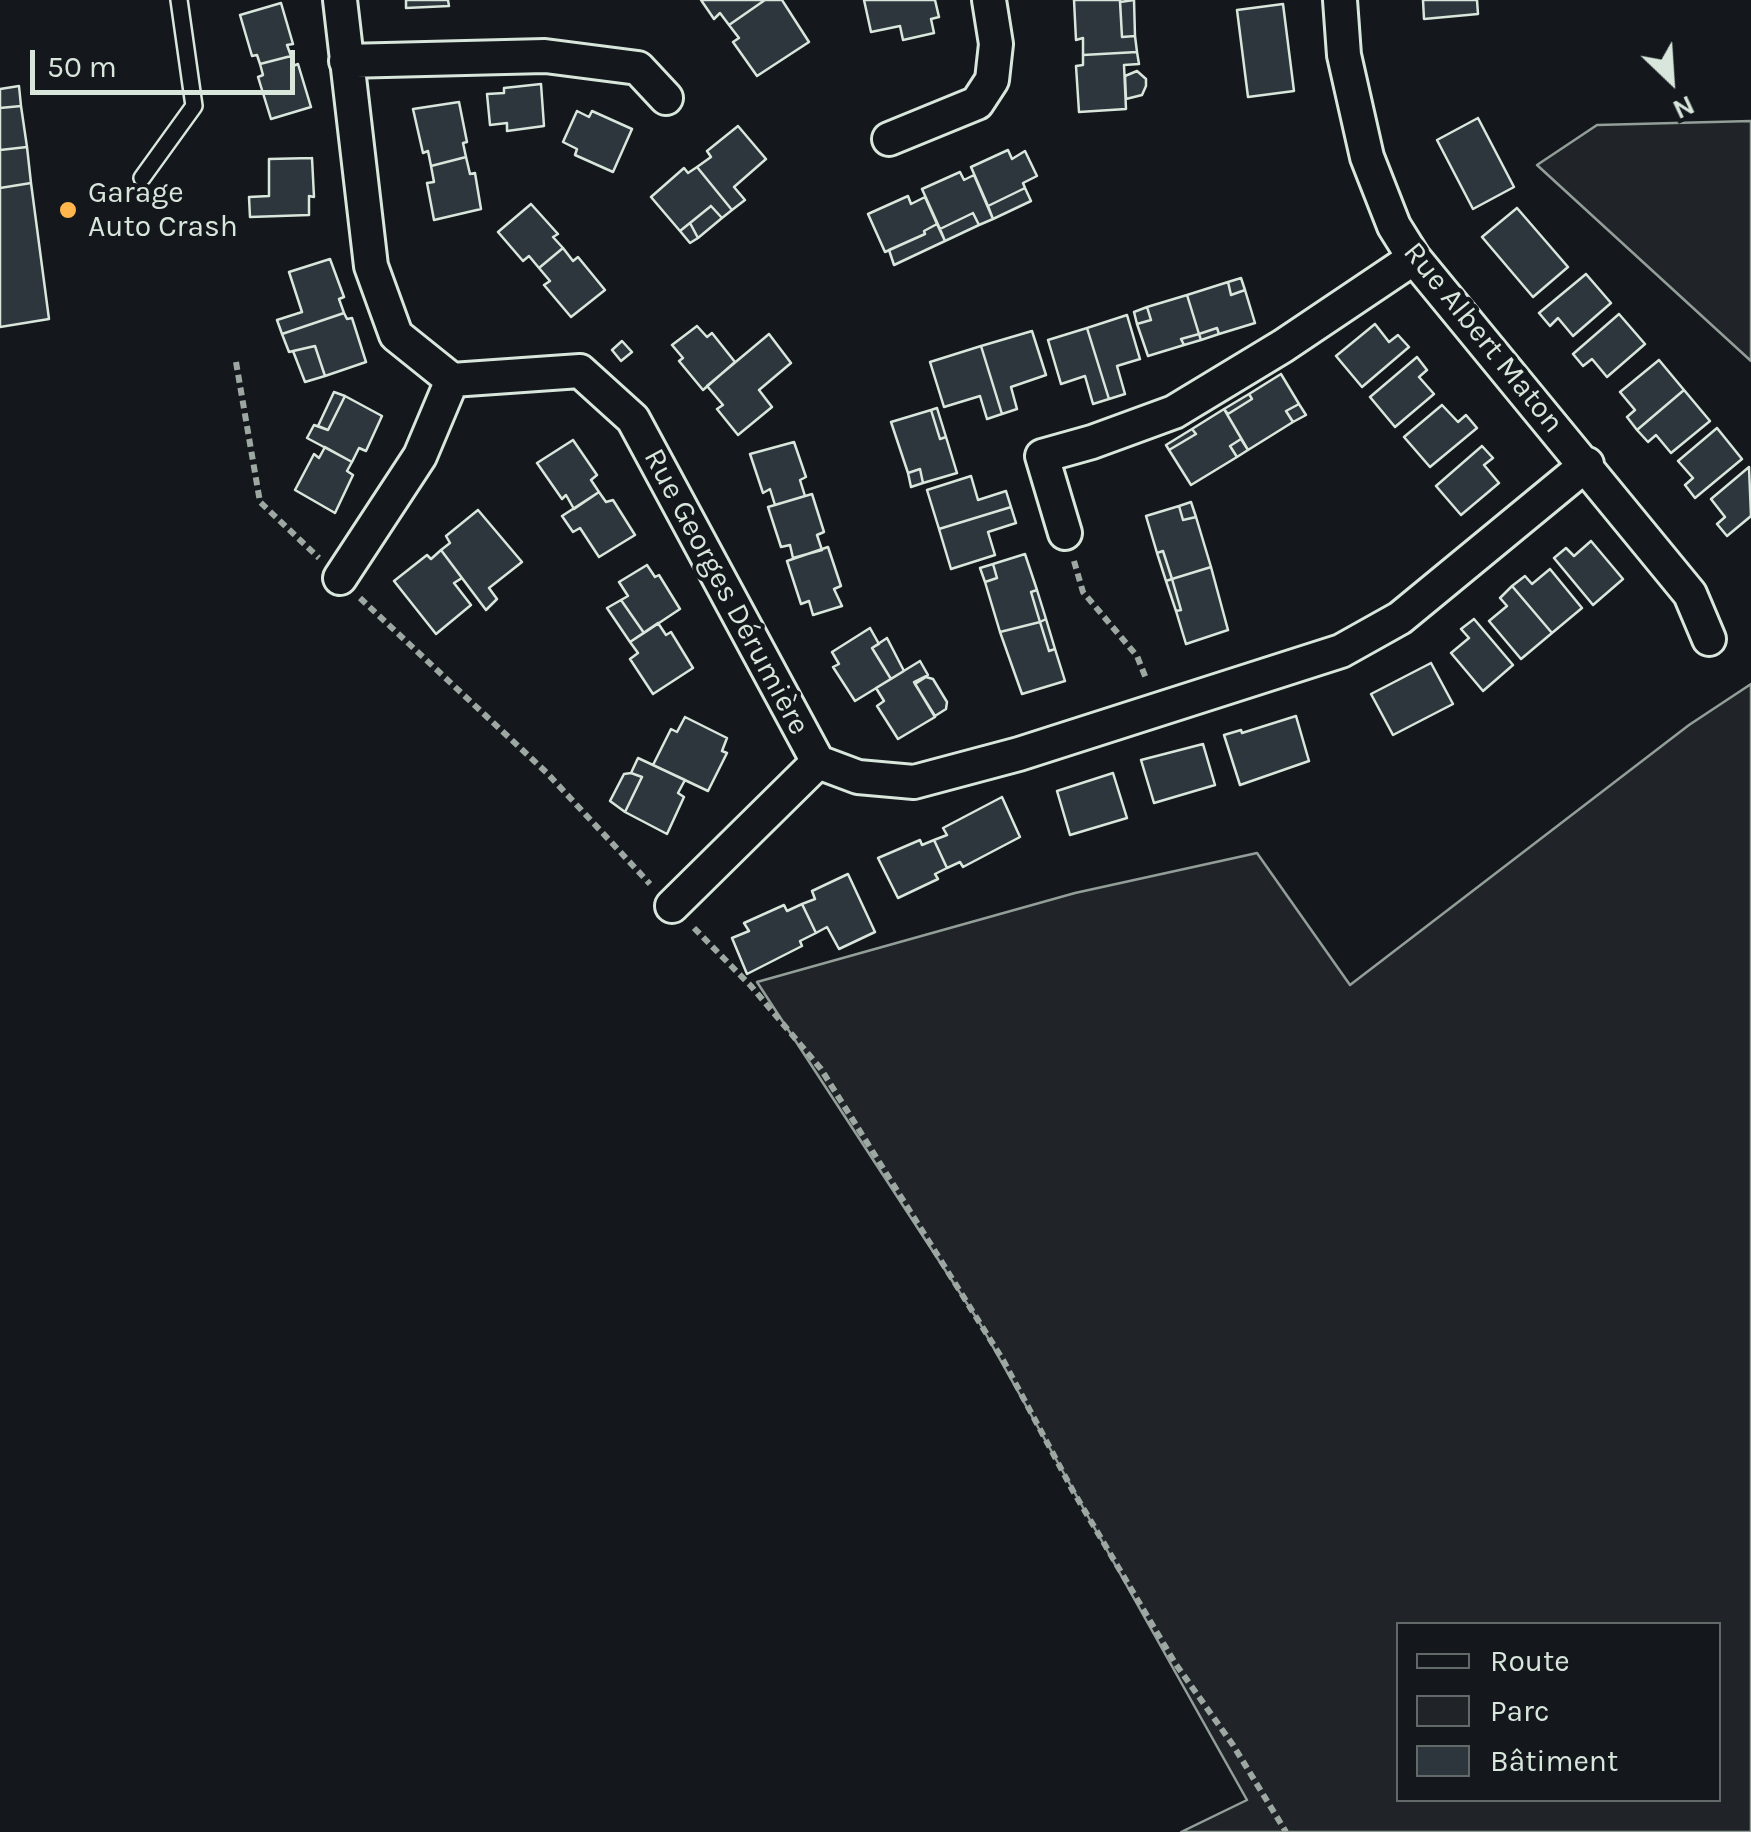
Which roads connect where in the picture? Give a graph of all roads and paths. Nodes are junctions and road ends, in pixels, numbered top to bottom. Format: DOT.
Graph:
graph roads {
  1 [pos="178,0"];
  2 [pos="340,0"];
  3 [pos="989,0"];
  4 [pos="1340,0"];
  5 [pos="346,61"];
  6 [pos="666,98"];
  7 [pos="890,140"];
  8 [pos="142,178"];
  9 [pos="1414,258"];
  10 [pos="236,362"];
  11 [pos="452,380"];
  12 [pos="1587,464"];
  13 [pos="1065,532"];
  14 [pos="340,578"];
  15 [pos="1709,638"];
  16 [pos="1158,710"];
  17 [pos="818,762"];
  18 [pos="672,906"];
  19 [pos="1286,1832"];
  1 -- 8 [label="lane"];
  2 -- 5 [label="street"];
  3 -- 7 [label="street"];
  4 -- 9 [label="street, Rue Albert Maton"];
  5 -- 6 [label="street"];
  5 -- 11 [label="street"];
  9 -- 12 [label="street, Rue Albert Maton"];
  9 -- 13 [label="street"];
  10 -- 14 [label="path"];
  11 -- 14 [label="street"];
  11 -- 17 [label="street, Rue Georges Dérumière"];
  12 -- 15 [label="street, Rue Albert Maton"];
  12 -- 16 [label="street, Rue Georges Dérumière"];
  13 -- 16 [label="path"];
  14 -- 18 [label="path"];
  16 -- 17 [label="street, Rue Georges Dérumière"];
  17 -- 18 [label="street"];
  18 -- 19 [label="path"];
}
